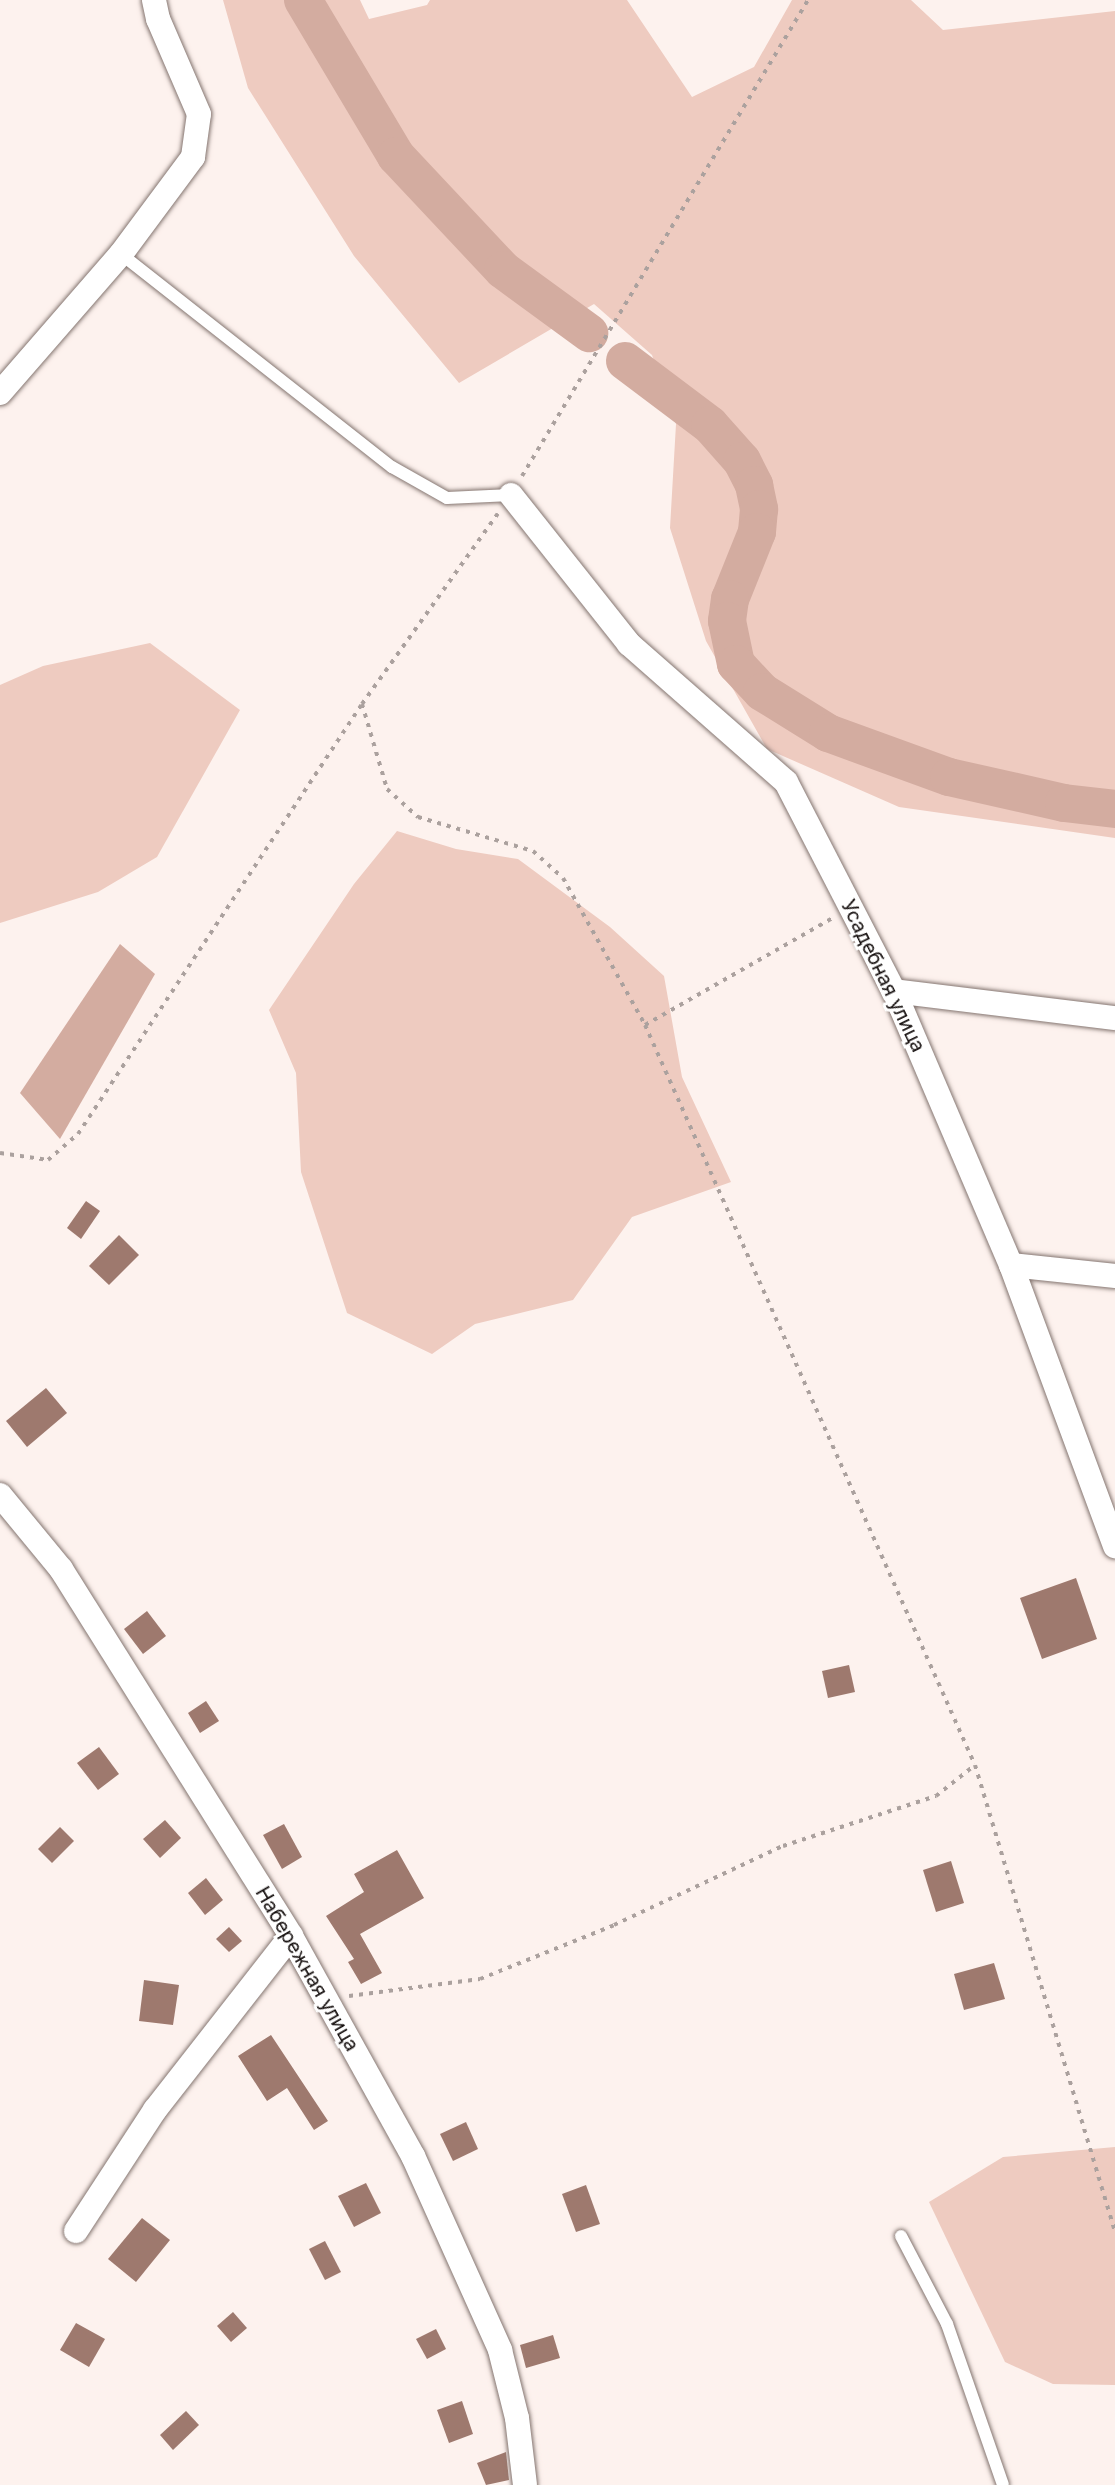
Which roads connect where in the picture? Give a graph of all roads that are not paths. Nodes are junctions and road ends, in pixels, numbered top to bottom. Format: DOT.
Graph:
graph roads {
  1 [pos="154,0"];
  2 [pos="121,254"];
  3 [pos="0,393"];
  4 [pos="511,495"];
  5 [pos="894,991"];
  6 [pos="1115,1018"];
  7 [pos="1011,1265"];
  8 [pos="1115,1276"];
  9 [pos="0,1495"];
  10 [pos="1115,1543"];
  11 [pos="291,1936"];
  12 [pos="76,2231"];
  13 [pos="901,2236"];
  14 [pos="525,2485"];
  15 [pos="1003,2485"];
  1 -- 2 [label="street"];
  2 -- 3 [label="street"];
  2 -- 4 [label="lane"];
  4 -- 5 [label="street, Усадебная улица"];
  5 -- 6 [label="street"];
  5 -- 7 [label="street, Усадебная улица"];
  7 -- 8 [label="street"];
  7 -- 10 [label="street, Усадебная улица"];
  9 -- 11 [label="street, Набережная улица"];
  11 -- 12 [label="street"];
  11 -- 14 [label="street, Набережная улица"];
  13 -- 15 [label="lane"];
}
